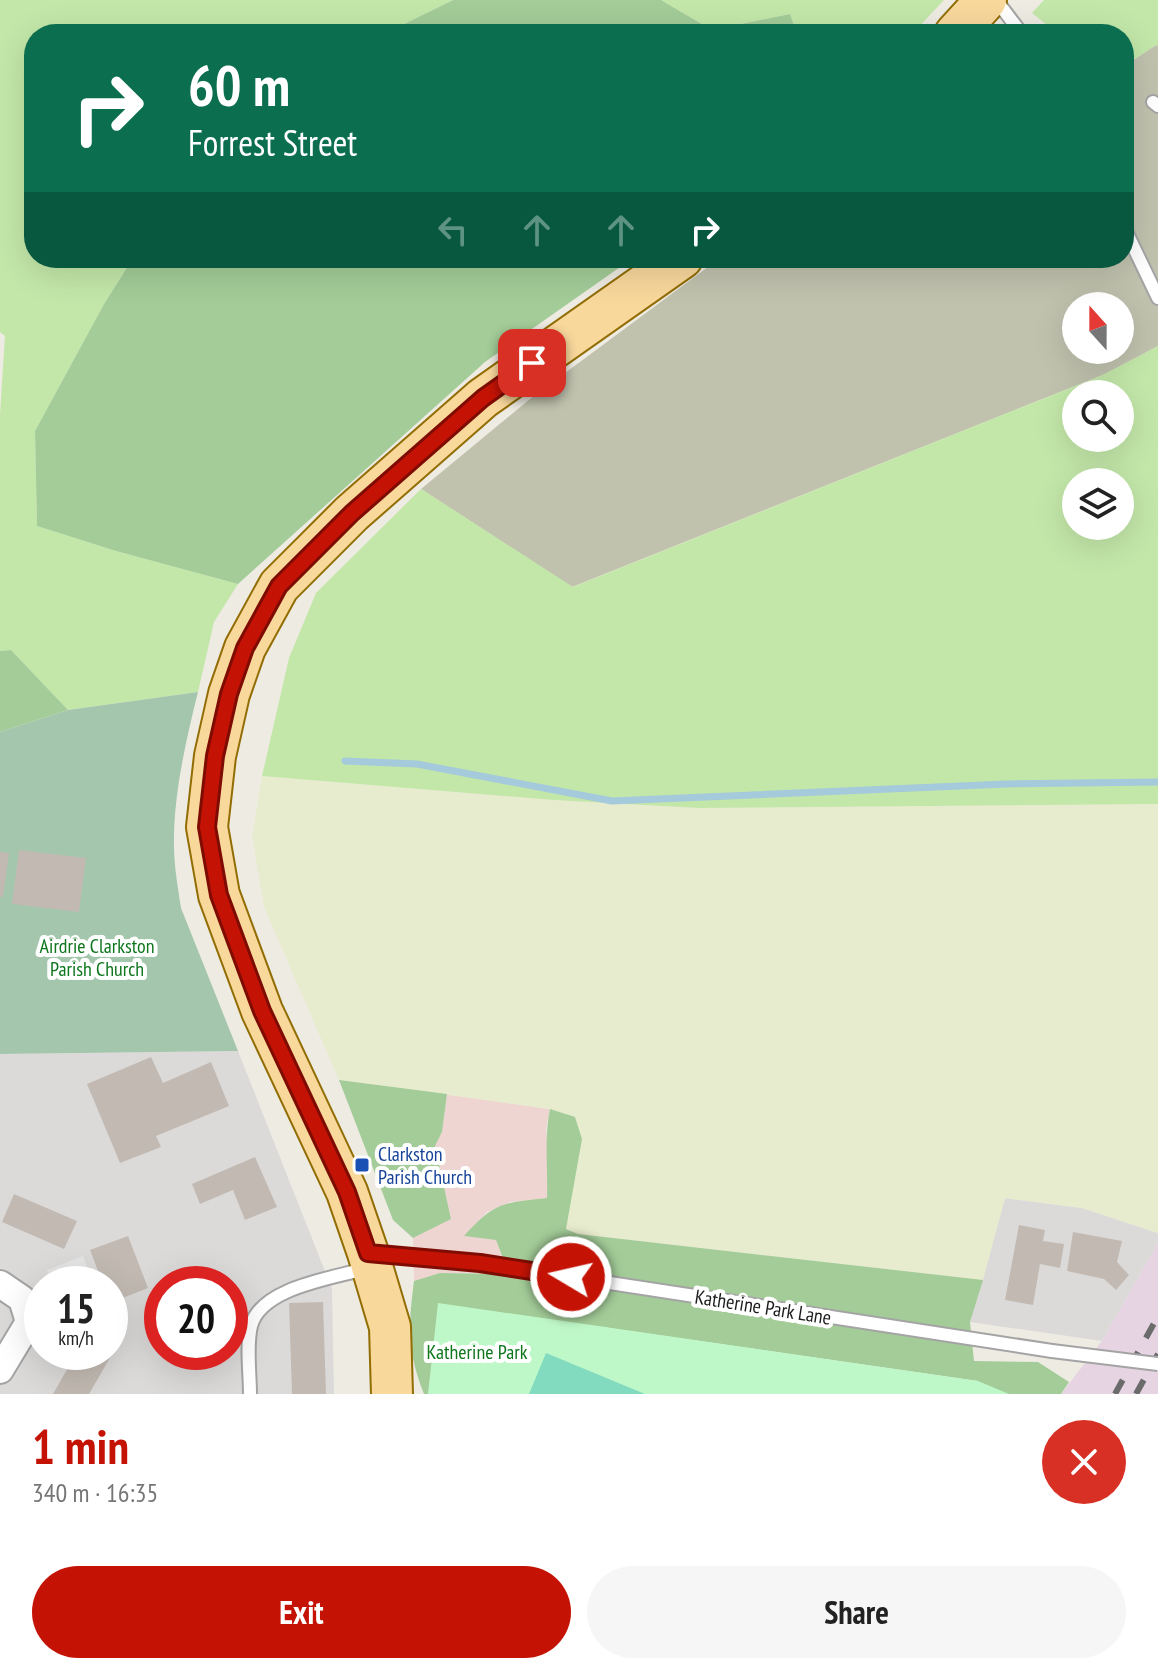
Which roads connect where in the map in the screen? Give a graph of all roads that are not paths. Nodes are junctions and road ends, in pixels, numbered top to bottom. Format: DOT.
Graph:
graph roads {
  1 [pos="986,0"];
  2 [pos="996,0"];
  3 [pos="964,24"];
  4 [pos="1014,24"];
  5 [pos="1134,248"];
  6 [pos="668,268"];
  7 [pos="1158,298"];
  8 [pos="370,1260"];
  9 [pos="0,1284"];
  10 [pos="1158,1364"];
  11 [pos="0,1370"];
  12 [pos="250,1394"];
  13 [pos="392,1394"];
  1 -- 3 [label="main road"];
  2 -- 4 [label="lane"];
  5 -- 7 [label="lane"];
  6 -- 8 [label="main road"];
  8 -- 10 [label="lane, Katherine Park Lane, bridge"];
  8 -- 12 [label="lane"];
  8 -- 13 [label="main road"];
  9 -- 11 [label="street"];
}
